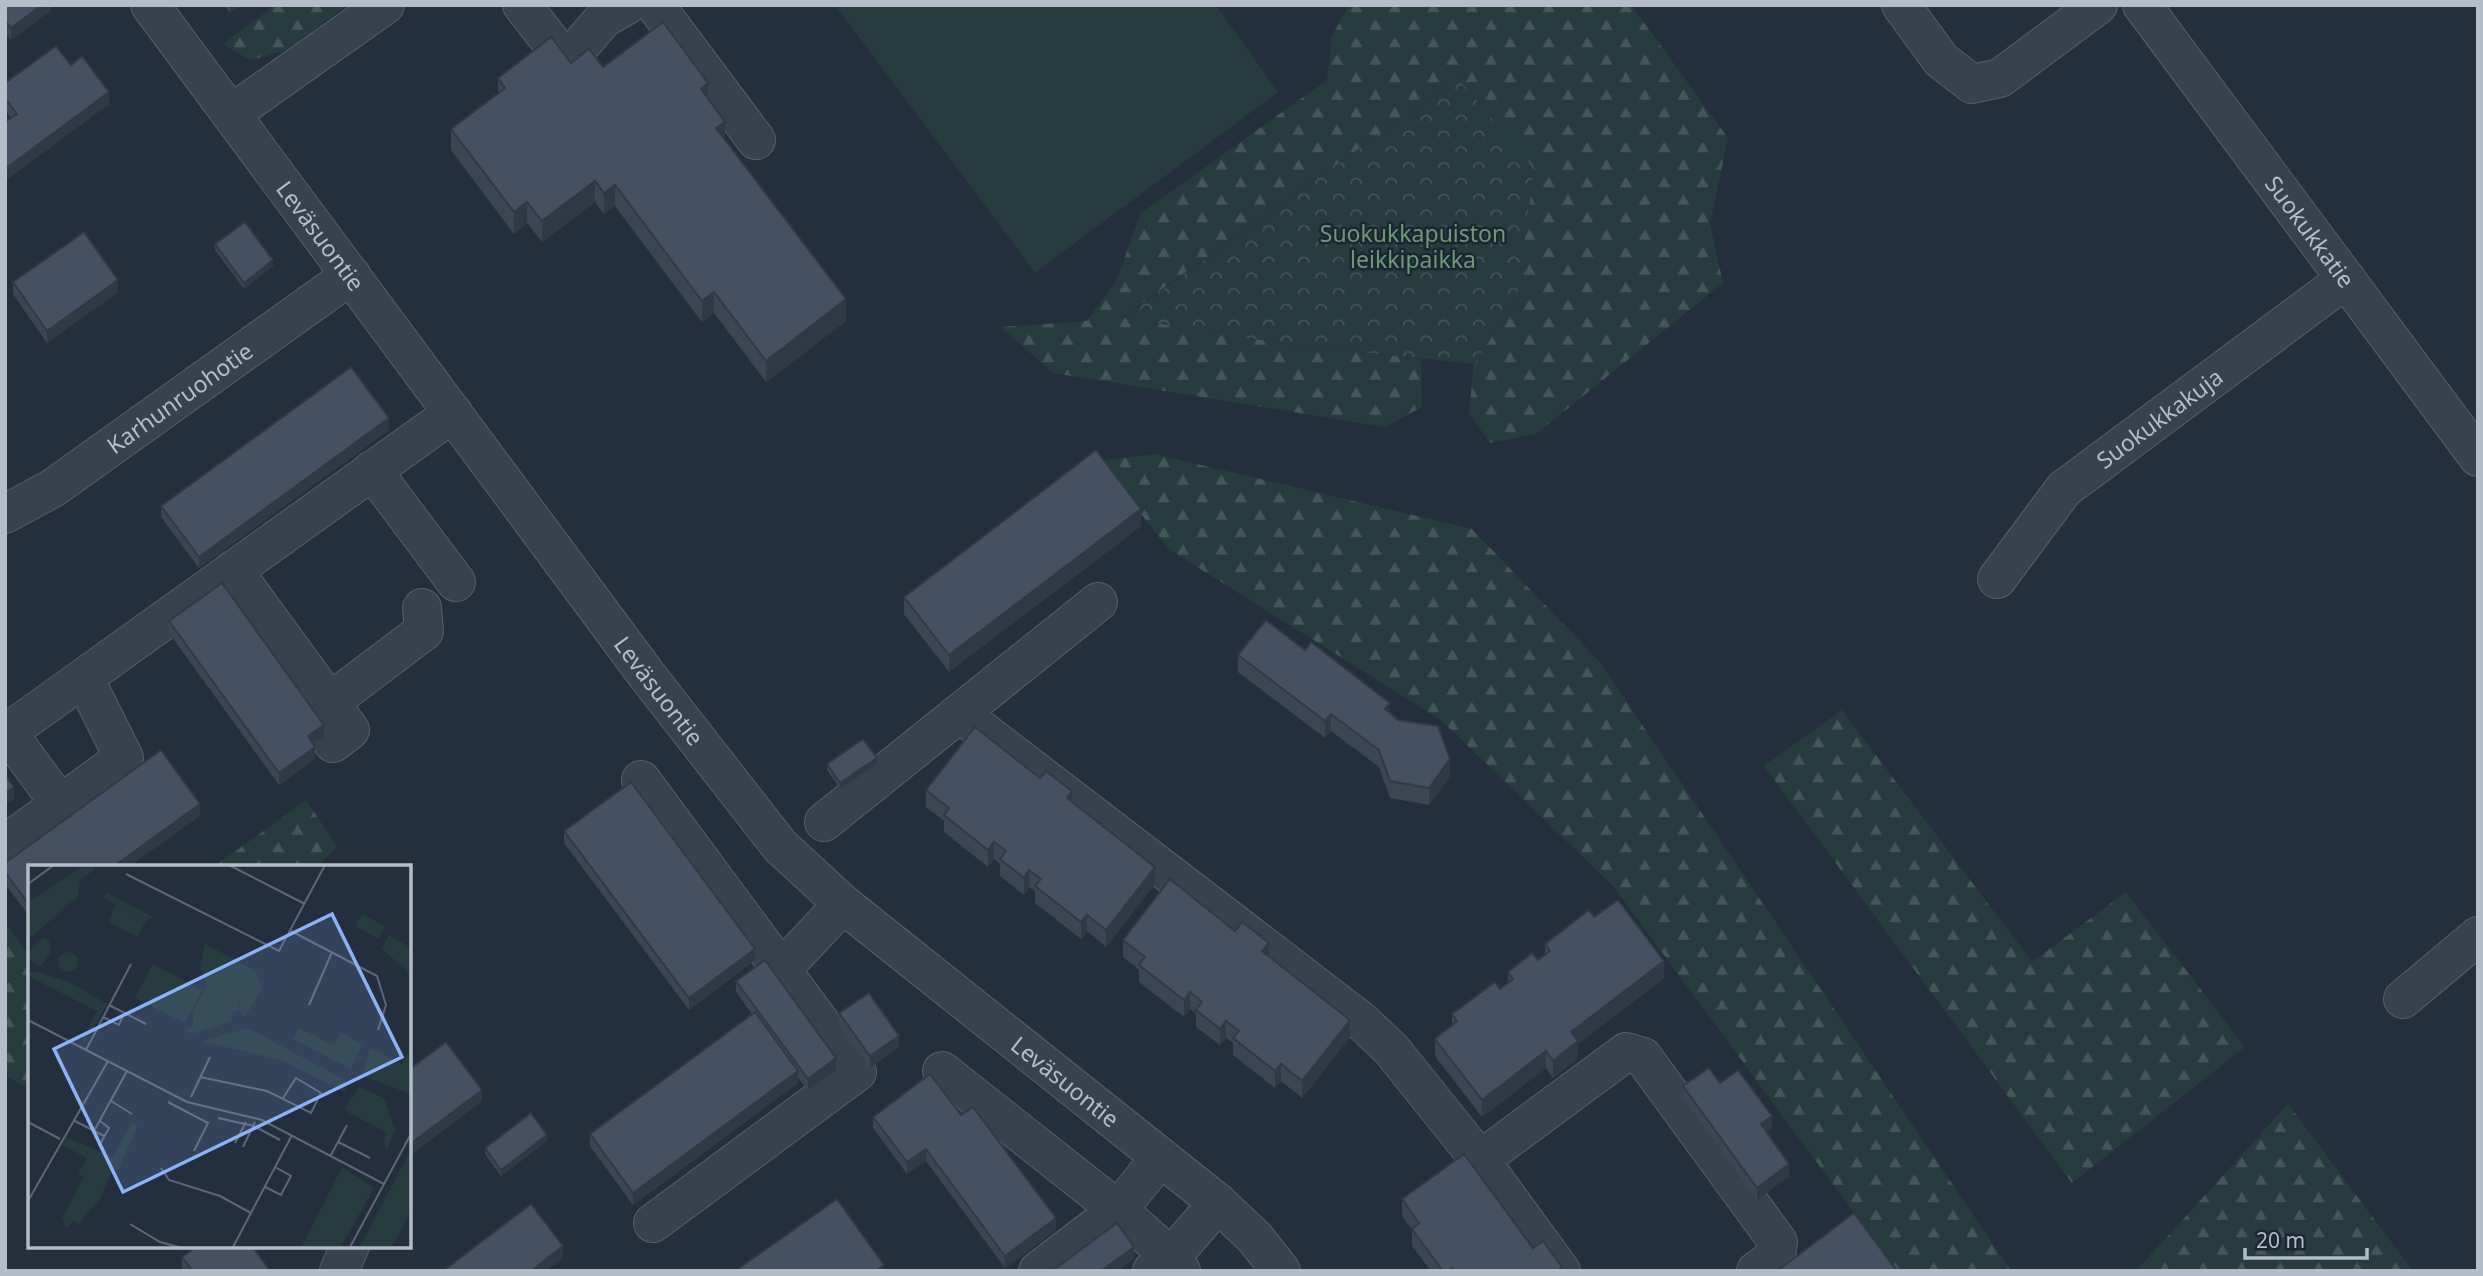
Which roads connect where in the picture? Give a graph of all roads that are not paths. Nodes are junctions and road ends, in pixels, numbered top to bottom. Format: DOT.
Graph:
graph roads {
  1 [pos="150,5"];
  2 [pos="385,5"];
  3 [pos="522,5"];
  4 [pos="627,5"];
  5 [pos="655,5"];
  6 [pos="1901,5"];
  7 [pos="2098,5"];
  8 [pos="2142,5"];
  9 [pos="231,114"];
  10 [pos="756,140"];
  11 [pos="351,275"];
  12 [pos="2346,279"];
  13 [pos="453,413"];
  14 [pos="2478,457"];
  15 [pos="372,470"];
  16 [pos="5,514"];
  17 [pos="233,570"];
  18 [pos="1997,579"];
  19 [pos="456,582"];
  20 [pos="1098,603"];
  21 [pos="422,608"];
  22 [pos="84,678"];
  23 [pos="330,702"];
  24 [pos="962,715"];
  25 [pos="6,731"];
  26 [pos="333,743"];
  27 [pos="641,780"];
  28 [pos="60,804"];
  29 [pos="824,822"];
  30 [pos="5,844"];
  31 [pos="843,904"];
  32 [pos="2478,936"];
  33 [pos="782,969"];
  34 [pos="2403,999"];
  35 [pos="942,1071"];
  36 [pos="1160,1158"];
  37 [pos="1480,1160"];
  38 [pos="1218,1203"];
  39 [pos="1118,1210"];
  40 [pos="653,1223"];
  41 [pos="349,1248"];
  42 [pos="1168,1266"];
  43 [pos="339,1271"];
  44 [pos="1038,1271"];
  45 [pos="1281,1271"];
  46 [pos="1561,1271"];
  47 [pos="1756,1271"];
  1 -- 9 [label="street, Leväsuontie"];
  2 -- 9 [label="street"];
  3 -- 4 [label="street"];
  5 -- 10 [label="street"];
  6 -- 7 [label="street"];
  8 -- 12 [label="street, Suokukkatie"];
  9 -- 11 [label="street, Leväsuontie"];
  11 -- 13 [label="street, Leväsuontie"];
  11 -- 16 [label="street, Karhunruohotie"];
  12 -- 14 [label="street, Suokukkatie"];
  12 -- 18 [label="street, Suokukkakuja"];
  13 -- 15 [label="street"];
  13 -- 31 [label="street, Leväsuontie"];
  15 -- 17 [label="street"];
  15 -- 19 [label="street"];
  17 -- 22 [label="street"];
  17 -- 23 [label="street"];
  20 -- 24 [label="street"];
  21 -- 23 [label="street"];
  22 -- 25 [label="street"];
  22 -- 28 [label="street"];
  23 -- 26 [label="street"];
  24 -- 29 [label="street"];
  24 -- 37 [label="street"];
  25 -- 28 [label="street"];
  27 -- 33 [label="street"];
  28 -- 30 [label="street"];
  31 -- 33 [label="street"];
  31 -- 36 [label="street, Leväsuontie"];
  32 -- 34 [label="street"];
  33 -- 40 [label="street"];
  35 -- 39 [label="street"];
  36 -- 38 [label="street, Leväsuontie"];
  36 -- 39 [label="street"];
  37 -- 46 [label="street"];
  37 -- 47 [label="street"];
  38 -- 42 [label="street"];
  38 -- 45 [label="street, Leväsuontie"];
  39 -- 42 [label="street"];
  39 -- 44 [label="street"];
  41 -- 43 [label="street"];
}
